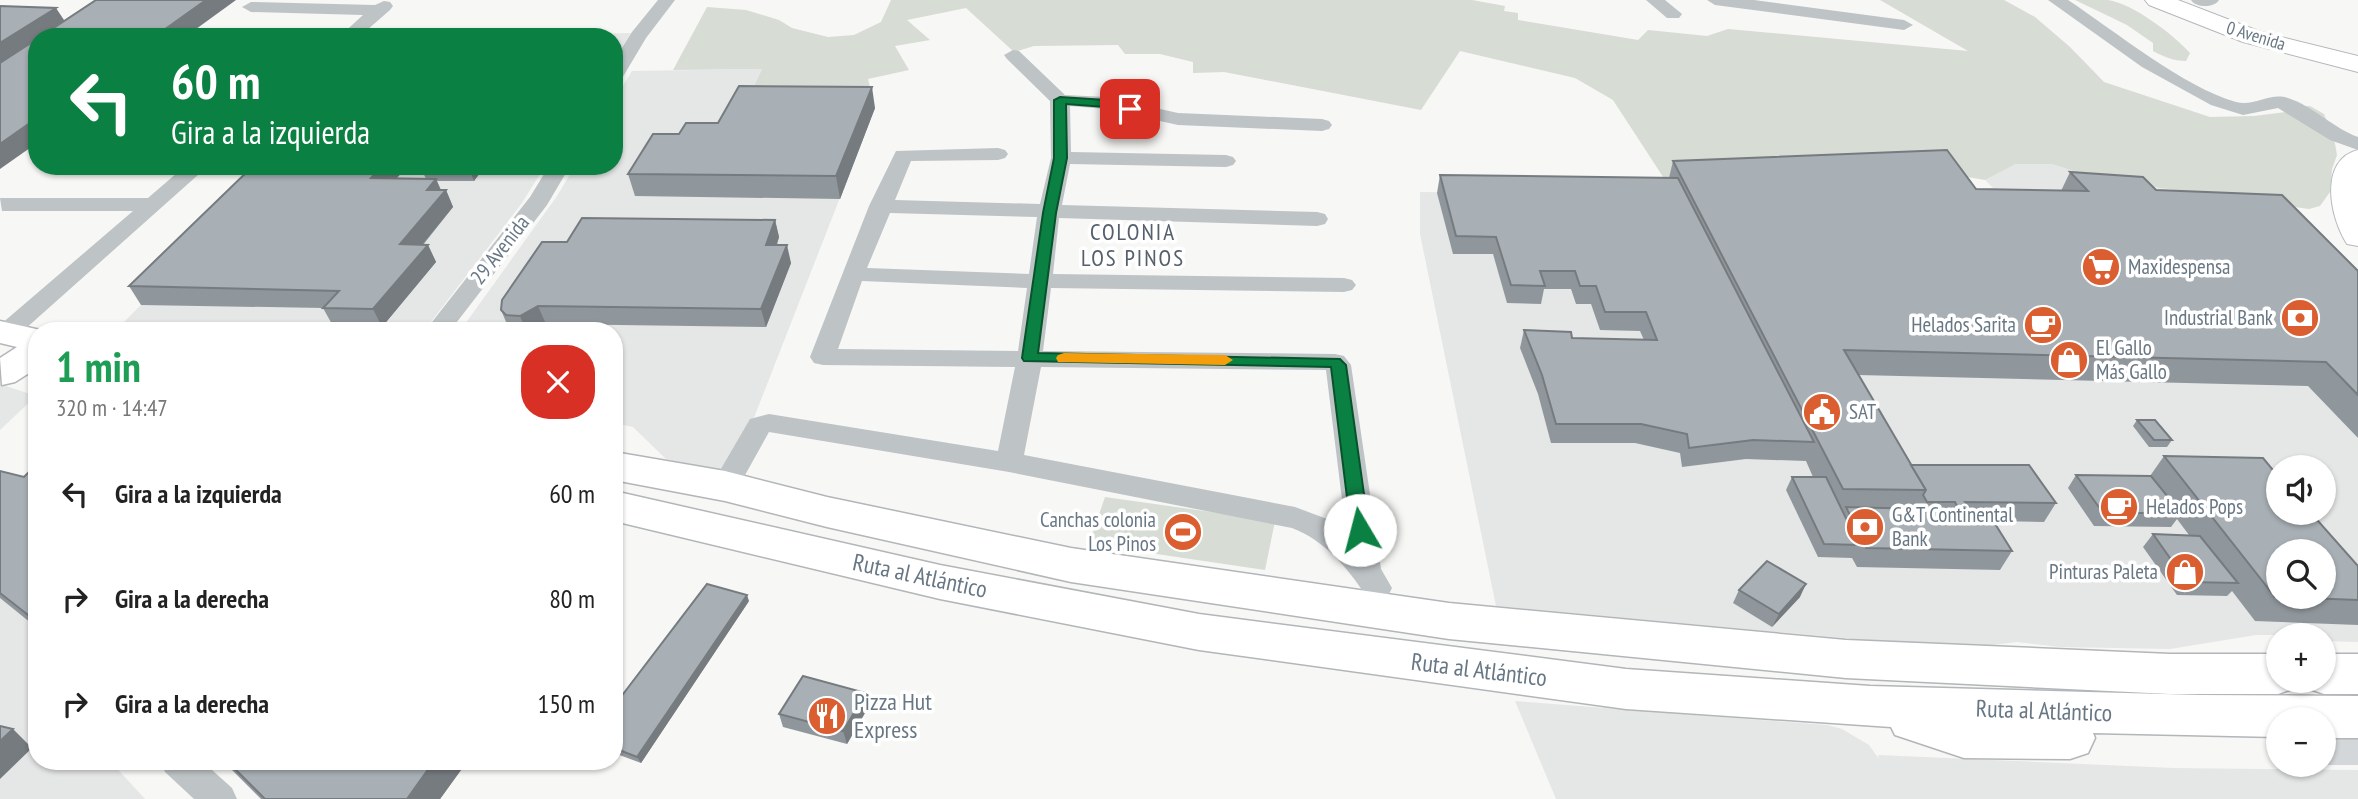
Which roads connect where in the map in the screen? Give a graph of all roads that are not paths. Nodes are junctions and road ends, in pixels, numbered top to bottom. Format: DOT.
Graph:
graph roads {
  1 [pos="667,0"];
  2 [pos="1654,0"];
  3 [pos="1715,0"];
  4 [pos="2056,0"];
  5 [pos="2157,0"];
  6 [pos="2199,0"];
  7 [pos="2211,0"];
  8 [pos="1781,4"];
  9 [pos="386,5"];
  10 [pos="251,7"];
  11 [pos="1673,14"];
  12 [pos="1904,26"];
  13 [pos="359,28"];
  14 [pos="1013,55"];
  15 [pos="623,61"];
  16 [pos="2358,64"];
  17 [pos="1060,100"];
  18 [pos="1178,119"];
  19 [pos="1322,125"];
  20 [pos="2358,144"];
  21 [pos="998,154"];
  22 [pos="1060,158"];
  23 [pos="2358,159"];
  24 [pos="1226,161"];
  25 [pos="1167,162"];
  26 [pos="188,175"];
  27 [pos="554,175"];
  28 [pos="2,204"];
  29 [pos="153,205"];
  30 [pos="880,206"];
  31 [pos="1049,213"];
  32 [pos="1317,219"];
  33 [pos="2356,232"];
  34 [pos="853,274"];
  35 [pos="1039,281"];
  36 [pos="1344,285"];
  37 [pos="37,322"];
  38 [pos="444,322"];
  39 [pos="20,339"];
  40 [pos="1030,358"];
  41 [pos="13,375"];
  42 [pos="1009,462"];
  43 [pos="623,468"];
  44 [pos="725,486"];
  45 [pos="623,508"];
  46 [pos="1372,580"];
  47 [pos="2266,674"];
  48 [pos="2336,674"];
  49 [pos="2358,674"];
  50 [pos="1870,706"];
  51 [pos="2358,717"];
  52 [pos="2266,742"];
  53 [pos="187,770"];
  54 [pos="219,799"];
  1 -- 15 [label="street"];
  2 -- 11 [label="street"];
  3 -- 8 [label="street"];
  4 -- 20 [label="street"];
  5 -- 16 [label="street, 0 Avenida"];
  6 -- 7 [label="street"];
  8 -- 12 [label="street"];
  9 -- 10 [label="street"];
  9 -- 13 [label="street"];
  14 -- 17 [label="street"];
  17 -- 18 [label="street"];
  17 -- 22 [label="street"];
  18 -- 19 [label="street"];
  18 -- 25 [label="street"];
  21 -- 30 [label="street"];
  22 -- 25 [label="street"];
  22 -- 31 [label="street"];
  23 -- 33 [label="street"];
  24 -- 25 [label="street"];
  26 -- 29 [label="street"];
  27 -- 38 [label="street, 29 Avenida"];
  28 -- 29 [label="street"];
  29 -- 37 [label="street"];
  30 -- 31 [label="street"];
  30 -- 34 [label="street"];
  31 -- 32 [label="street"];
  31 -- 35 [label="street"];
  34 -- 35 [label="street"];
  34 -- 40 [label="street"];
  35 -- 36 [label="street"];
  35 -- 40 [label="street"];
  39 -- 41 [label="highway"];
  40 -- 42 [label="street"];
  40 -- 46 [label="street"];
  42 -- 44 [label="street"];
  42 -- 46 [label="street"];
  43 -- 44 [label="highway, Ruta al Atlántico"];
  44 -- 47 [label="highway, Ruta al Atlántico"];
  45 -- 50 [label="highway, Ruta al Atlántico"];
  48 -- 49 [label="highway"];
  50 -- 51 [label="highway, Ruta al Atlántico"];
  50 -- 52 [label="highway"];
  53 -- 54 [label="street"];
}
